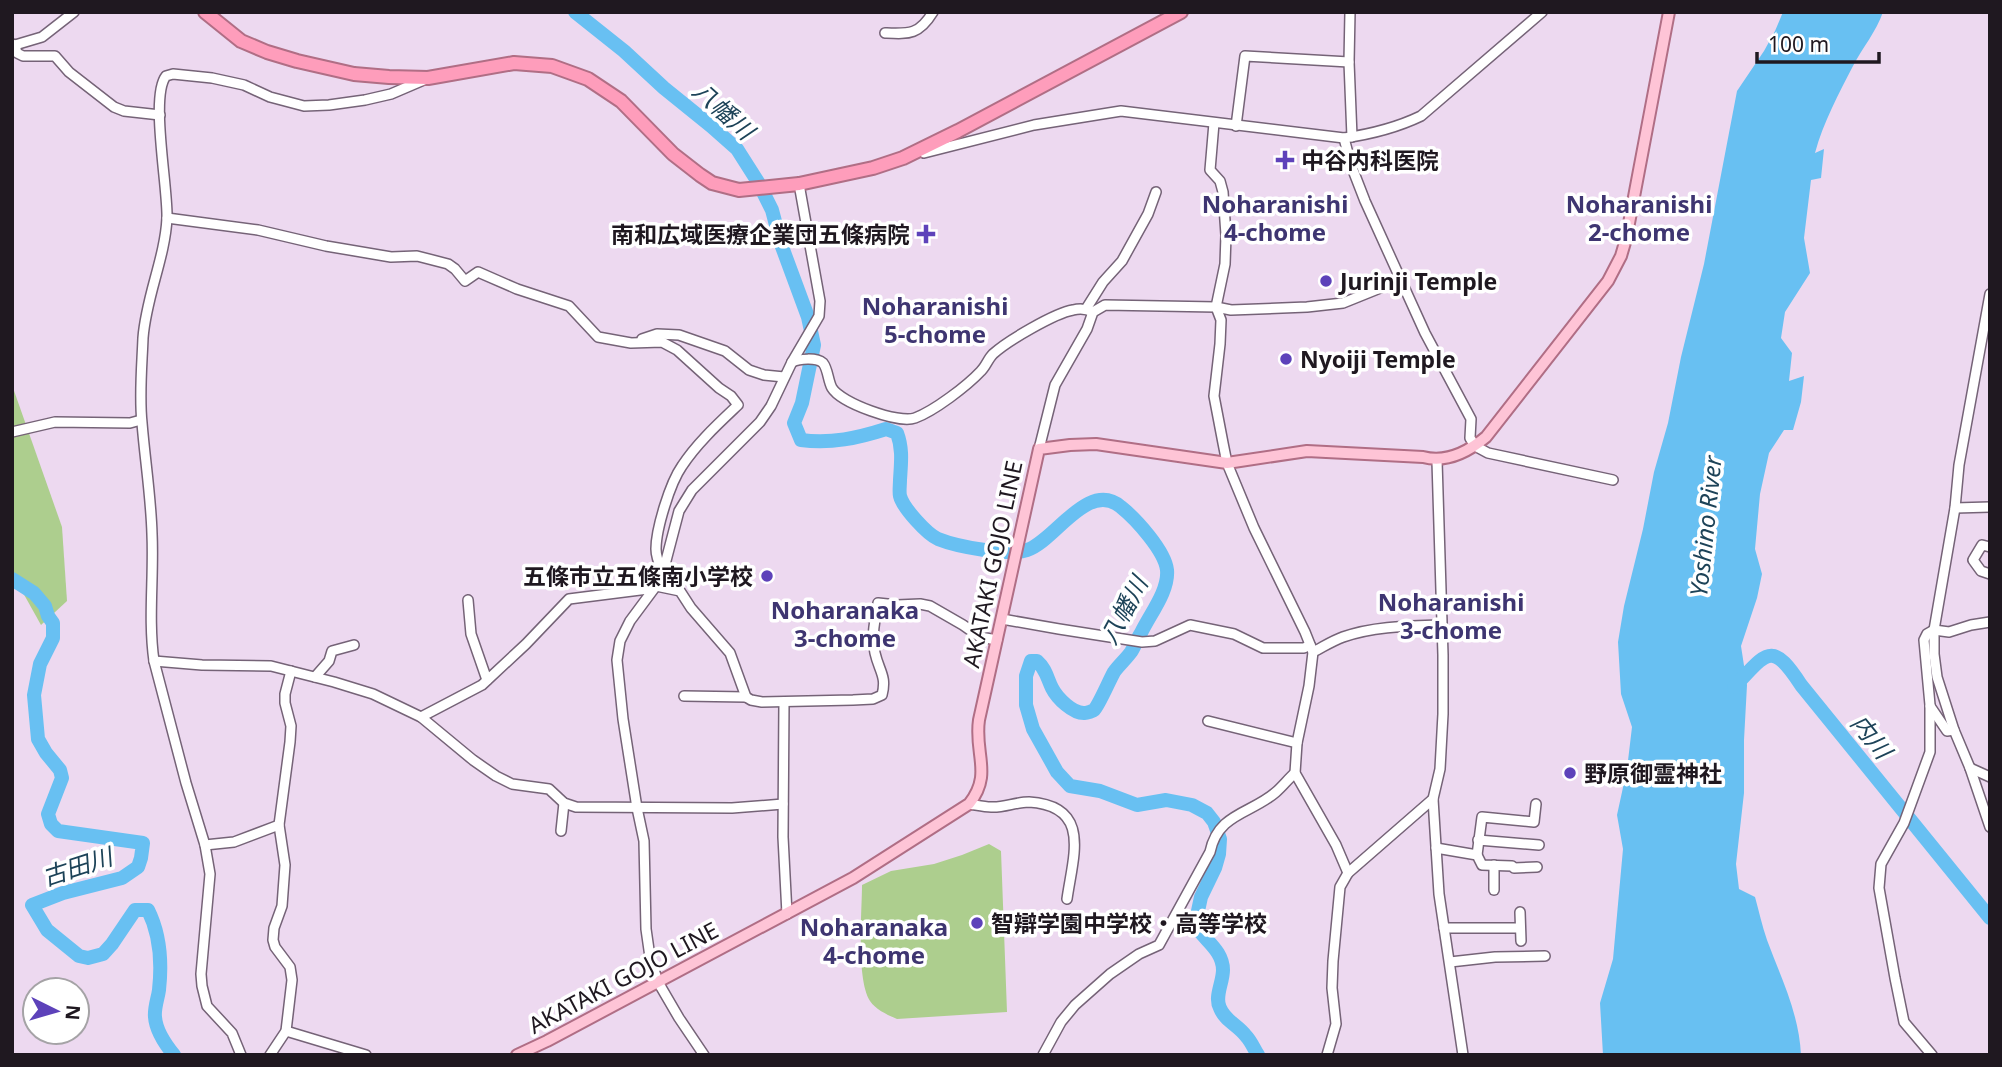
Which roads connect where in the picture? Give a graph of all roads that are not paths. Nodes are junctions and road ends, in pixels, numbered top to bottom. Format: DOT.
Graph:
graph roads {
  1 [pos="74,12"];
  2 [pos="205,12"];
  3 [pos="933,12"];
  4 [pos="1181,12"];
  5 [pos="1350,12"];
  6 [pos="1542,12"];
  7 [pos="1669,12"];
  8 [pos="884,33"];
  9 [pos="13,45"];
  10 [pos="1349,62"];
  11 [pos="428,78"];
  12 [pos="160,115"];
  13 [pos="1214,123"];
  14 [pos="1236,126"];
  15 [pos="1348,138"];
  16 [pos="903,158"];
  17 [pos="799,184"];
  18 [pos="1156,192"];
  19 [pos="167,218"];
  20 [pos="1400,280"];
  21 [pos="1990,294"];
  22 [pos="1216,307"];
  23 [pos="1090,311"];
  24 [pos="1988,322"];
  25 [pos="631,343"];
  26 [pos="792,362"];
  27 [pos="784,377"];
  28 [pos="141,420"];
  29 [pos="12,432"];
  30 [pos="1475,446"];
  31 [pos="1039,449"];
  32 [pos="1437,461"];
  33 [pos="1227,463"];
  34 [pos="1613,480"];
  35 [pos="1990,507"];
  36 [pos="1955,508"];
  37 [pos="1990,547"];
  38 [pos="663,572"];
  39 [pos="1990,574"];
  40 [pos="656,586"];
  41 [pos="468,600"];
  42 [pos="1002,619"];
  43 [pos="1989,621"];
  44 [pos="1441,625"];
  45 [pos="1934,630"];
  46 [pos="997,640"];
  47 [pos="354,645"];
  48 [pos="1312,649"];
  49 [pos="155,662"];
  50 [pos="291,671"];
  51 [pos="315,677"];
  52 [pos="487,680"];
  53 [pos="684,696"];
  54 [pos="746,697"];
  55 [pos="784,702"];
  56 [pos="1930,705"];
  57 [pos="421,717"];
  58 [pos="1208,721"];
  59 [pos="1954,730"];
  60 [pos="1297,743"];
  61 [pos="1970,768"];
  62 [pos="1295,773"];
  63 [pos="1990,777"];
  64 [pos="1433,799"];
  65 [pos="564,803"];
  66 [pos="783,804"];
  67 [pos="969,804"];
  68 [pos="1536,804"];
  69 [pos="637,808"];
  70 [pos="279,825"];
  71 [pos="1990,827"];
  72 [pos="561,831"];
  73 [pos="1478,839"];
  74 [pos="205,845"];
  75 [pos="1539,845"];
  76 [pos="1436,848"];
  77 [pos="1477,855"];
  78 [pos="1494,865"];
  79 [pos="1537,867"];
  80 [pos="1348,873"];
  81 [pos="1494,890"];
  82 [pos="1067,899"];
  83 [pos="1520,912"];
  84 [pos="788,914"];
  85 [pos="1444,928"];
  86 [pos="1520,928"];
  87 [pos="1521,941"];
  88 [pos="1545,956"];
  89 [pos="1450,962"];
  90 [pos="658,982"];
  91 [pos="286,1031"];
  92 [pos="242,1055"];
  93 [pos="270,1055"];
  94 [pos="366,1055"];
  95 [pos="517,1055"];
  96 [pos="704,1055"];
  97 [pos="1043,1055"];
  98 [pos="1327,1055"];
  99 [pos="1462,1055"];
  100 [pos="1932,1055"];
  1 -- 9 [label="street"];
  2 -- 11 [label="highway"];
  3 -- 8 [label="street"];
  4 -- 16 [label="highway"];
  5 -- 10 [label="street"];
  6 -- 15 [label="street"];
  7 -- 30 [label="main road"];
  9 -- 12 [label="street"];
  10 -- 14 [label="street"];
  10 -- 15 [label="street"];
  11 -- 12 [label="street"];
  11 -- 17 [label="highway"];
  12 -- 19 [label="street"];
  13 -- 14 [label="street"];
  13 -- 16 [label="street"];
  13 -- 22 [label="street"];
  14 -- 15 [label="street"];
  15 -- 20 [label="street"];
  16 -- 17 [label="highway"];
  17 -- 26 [label="street"];
  18 -- 23 [label="street"];
  19 -- 25 [label="street"];
  19 -- 28 [label="street"];
  20 -- 22 [label="street"];
  20 -- 30 [label="street"];
  21 -- 24 [label="street"];
  22 -- 23 [label="street"];
  22 -- 33 [label="street"];
  23 -- 26 [label="street"];
  23 -- 31 [label="street"];
  24 -- 36 [label="street"];
  25 -- 27 [label="street"];
  25 -- 38 [label="street"];
  26 -- 27 [label="street"];
  27 -- 38 [label="street"];
  28 -- 29 [label="street"];
  28 -- 49 [label="street"];
  30 -- 32 [label="main road"];
  30 -- 34 [label="street"];
  31 -- 33 [label="main road, AKATAKI GOJO LINE"];
  31 -- 42 [label="main road, AKATAKI GOJO LINE"];
  32 -- 33 [label="main road, AKATAKI GOJO LINE"];
  32 -- 44 [label="street"];
  33 -- 48 [label="street"];
  35 -- 36 [label="street"];
  36 -- 45 [label="street"];
  37 -- 39 [label="street"];
  38 -- 40 [label="street"];
  40 -- 52 [label="street"];
  40 -- 54 [label="street"];
  40 -- 69 [label="street"];
  41 -- 52 [label="street"];
  42 -- 46 [label="main road, AKATAKI GOJO LINE"];
  42 -- 48 [label="street"];
  43 -- 45 [label="street"];
  44 -- 48 [label="street"];
  44 -- 64 [label="street"];
  45 -- 56 [label="street"];
  45 -- 59 [label="street"];
  46 -- 55 [label="street"];
  46 -- 67 [label="main road, AKATAKI GOJO LINE"];
  47 -- 51 [label="street"];
  48 -- 60 [label="street"];
  49 -- 50 [label="street"];
  49 -- 74 [label="street"];
  50 -- 51 [label="street"];
  50 -- 70 [label="street"];
  51 -- 57 [label="street"];
  52 -- 57 [label="street"];
  53 -- 54 [label="street"];
  54 -- 55 [label="street"];
  55 -- 66 [label="street"];
  56 -- 59 [label="street"];
  56 -- 100 [label="street"];
  57 -- 65 [label="street"];
  58 -- 60 [label="street"];
  59 -- 61 [label="street"];
  60 -- 62 [label="street"];
  61 -- 63 [label="street"];
  61 -- 71 [label="street"];
  62 -- 80 [label="street"];
  62 -- 97 [label="street"];
  64 -- 76 [label="street"];
  64 -- 80 [label="street"];
  65 -- 69 [label="street"];
  65 -- 72 [label="street"];
  66 -- 69 [label="street"];
  66 -- 84 [label="street"];
  67 -- 82 [label="street"];
  67 -- 84 [label="main road, AKATAKI GOJO LINE"];
  68 -- 73 [label="street"];
  69 -- 90 [label="street"];
  70 -- 74 [label="street"];
  70 -- 91 [label="street"];
  73 -- 75 [label="street"];
  73 -- 77 [label="street"];
  74 -- 92 [label="street"];
  76 -- 77 [label="street"];
  76 -- 85 [label="street"];
  77 -- 78 [label="street"];
  78 -- 79 [label="street"];
  78 -- 81 [label="street"];
  80 -- 98 [label="street"];
  83 -- 86 [label="street"];
  84 -- 90 [label="main road, AKATAKI GOJO LINE"];
  85 -- 86 [label="street"];
  85 -- 89 [label="street"];
  86 -- 87 [label="street"];
  88 -- 89 [label="street"];
  89 -- 99 [label="street"];
  90 -- 95 [label="main road, AKATAKI GOJO LINE"];
  90 -- 96 [label="street"];
  91 -- 93 [label="street"];
  91 -- 94 [label="street"];
}
